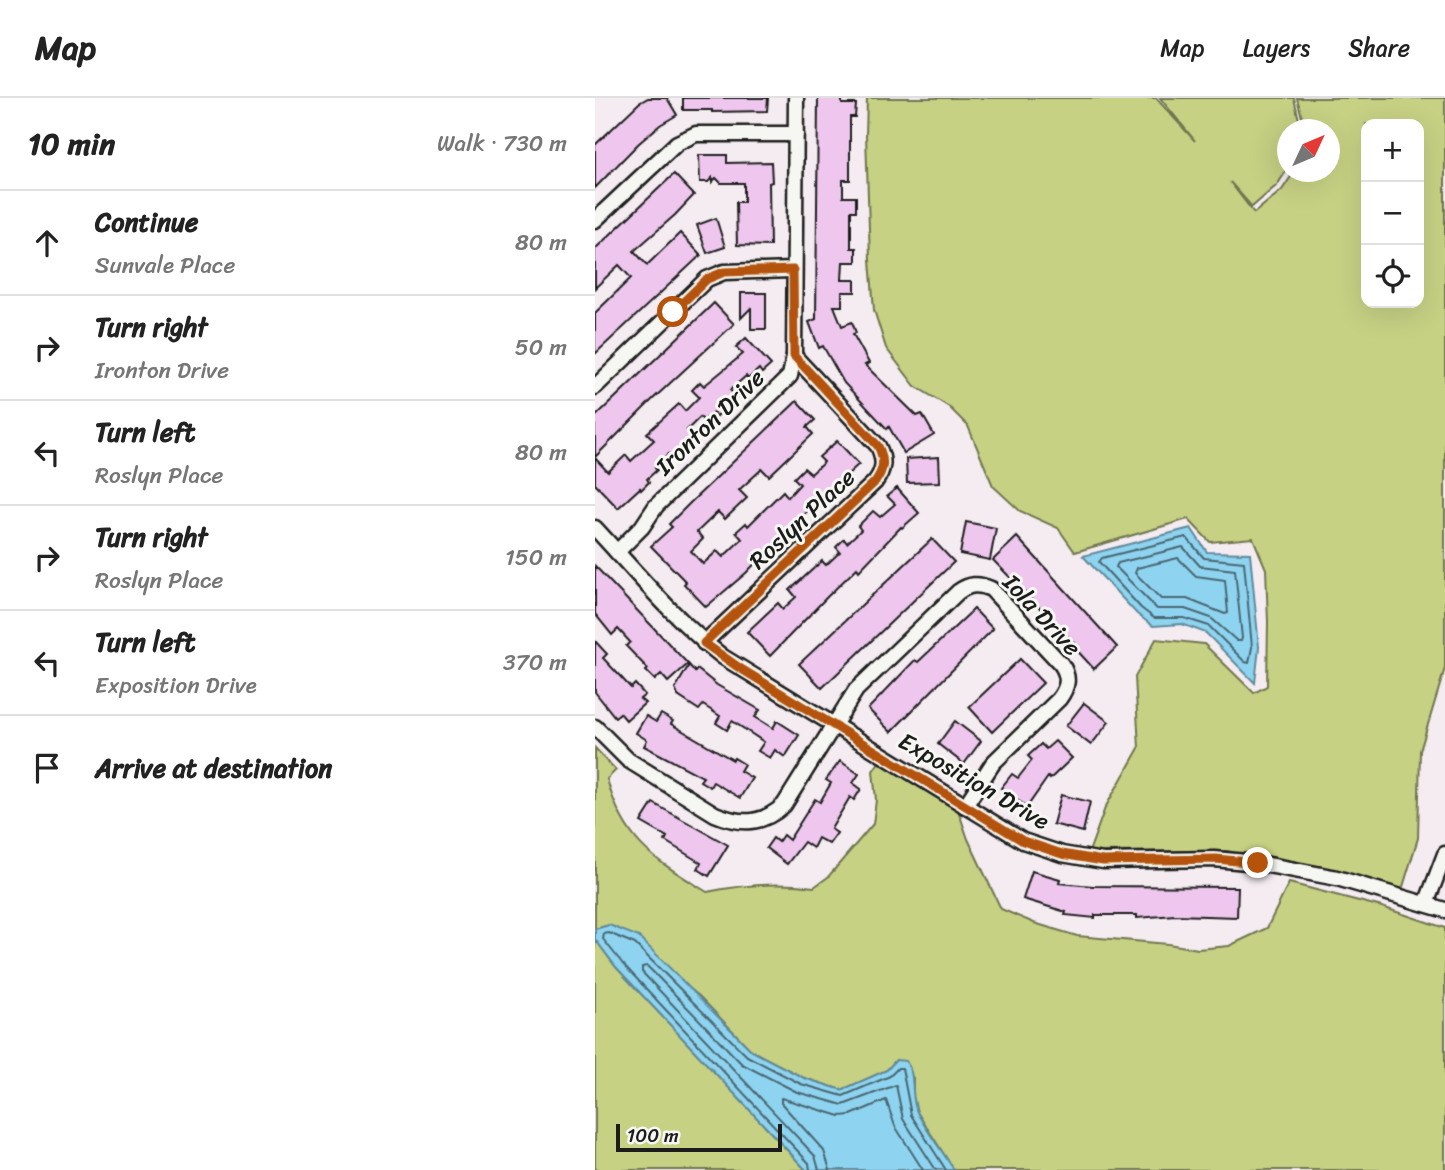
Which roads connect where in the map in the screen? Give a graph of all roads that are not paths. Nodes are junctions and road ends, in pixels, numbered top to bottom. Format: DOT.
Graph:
graph roads {
  1 [pos="796,98"];
  2 [pos="796,134"];
  3 [pos="595,220"];
  4 [pos="793,270"];
  5 [pos="794,356"];
  6 [pos="595,387"];
  7 [pos="595,528"];
  8 [pos="617,552"];
  9 [pos="704,643"];
  10 [pos="833,725"];
  11 [pos="595,727"];
  12 [pos="965,806"];
  13 [pos="1445,854"];
  14 [pos="1426,904"];
  15 [pos="1445,910"];
  1 -- 2 [label="street, Ironton Drive"];
  2 -- 3 [label="street"];
  2 -- 4 [label="street, Ironton Drive"];
  4 -- 5 [label="street, Ironton Drive"];
  4 -- 6 [label="street"];
  5 -- 8 [label="street, Ironton Drive"];
  5 -- 9 [label="street, Roslyn Place"];
  7 -- 8 [label="street, Exposition Drive"];
  8 -- 9 [label="street, Exposition Drive"];
  9 -- 10 [label="street, Exposition Drive"];
  10 -- 11 [label="street, Iola Drive"];
  10 -- 12 [label="street, Exposition Drive"];
  10 -- 12 [label="street, Iola Drive"];
  12 -- 14 [label="street, Exposition Drive"];
  13 -- 14 [label="street"];
  14 -- 15 [label="street, Exposition Drive"];
}
